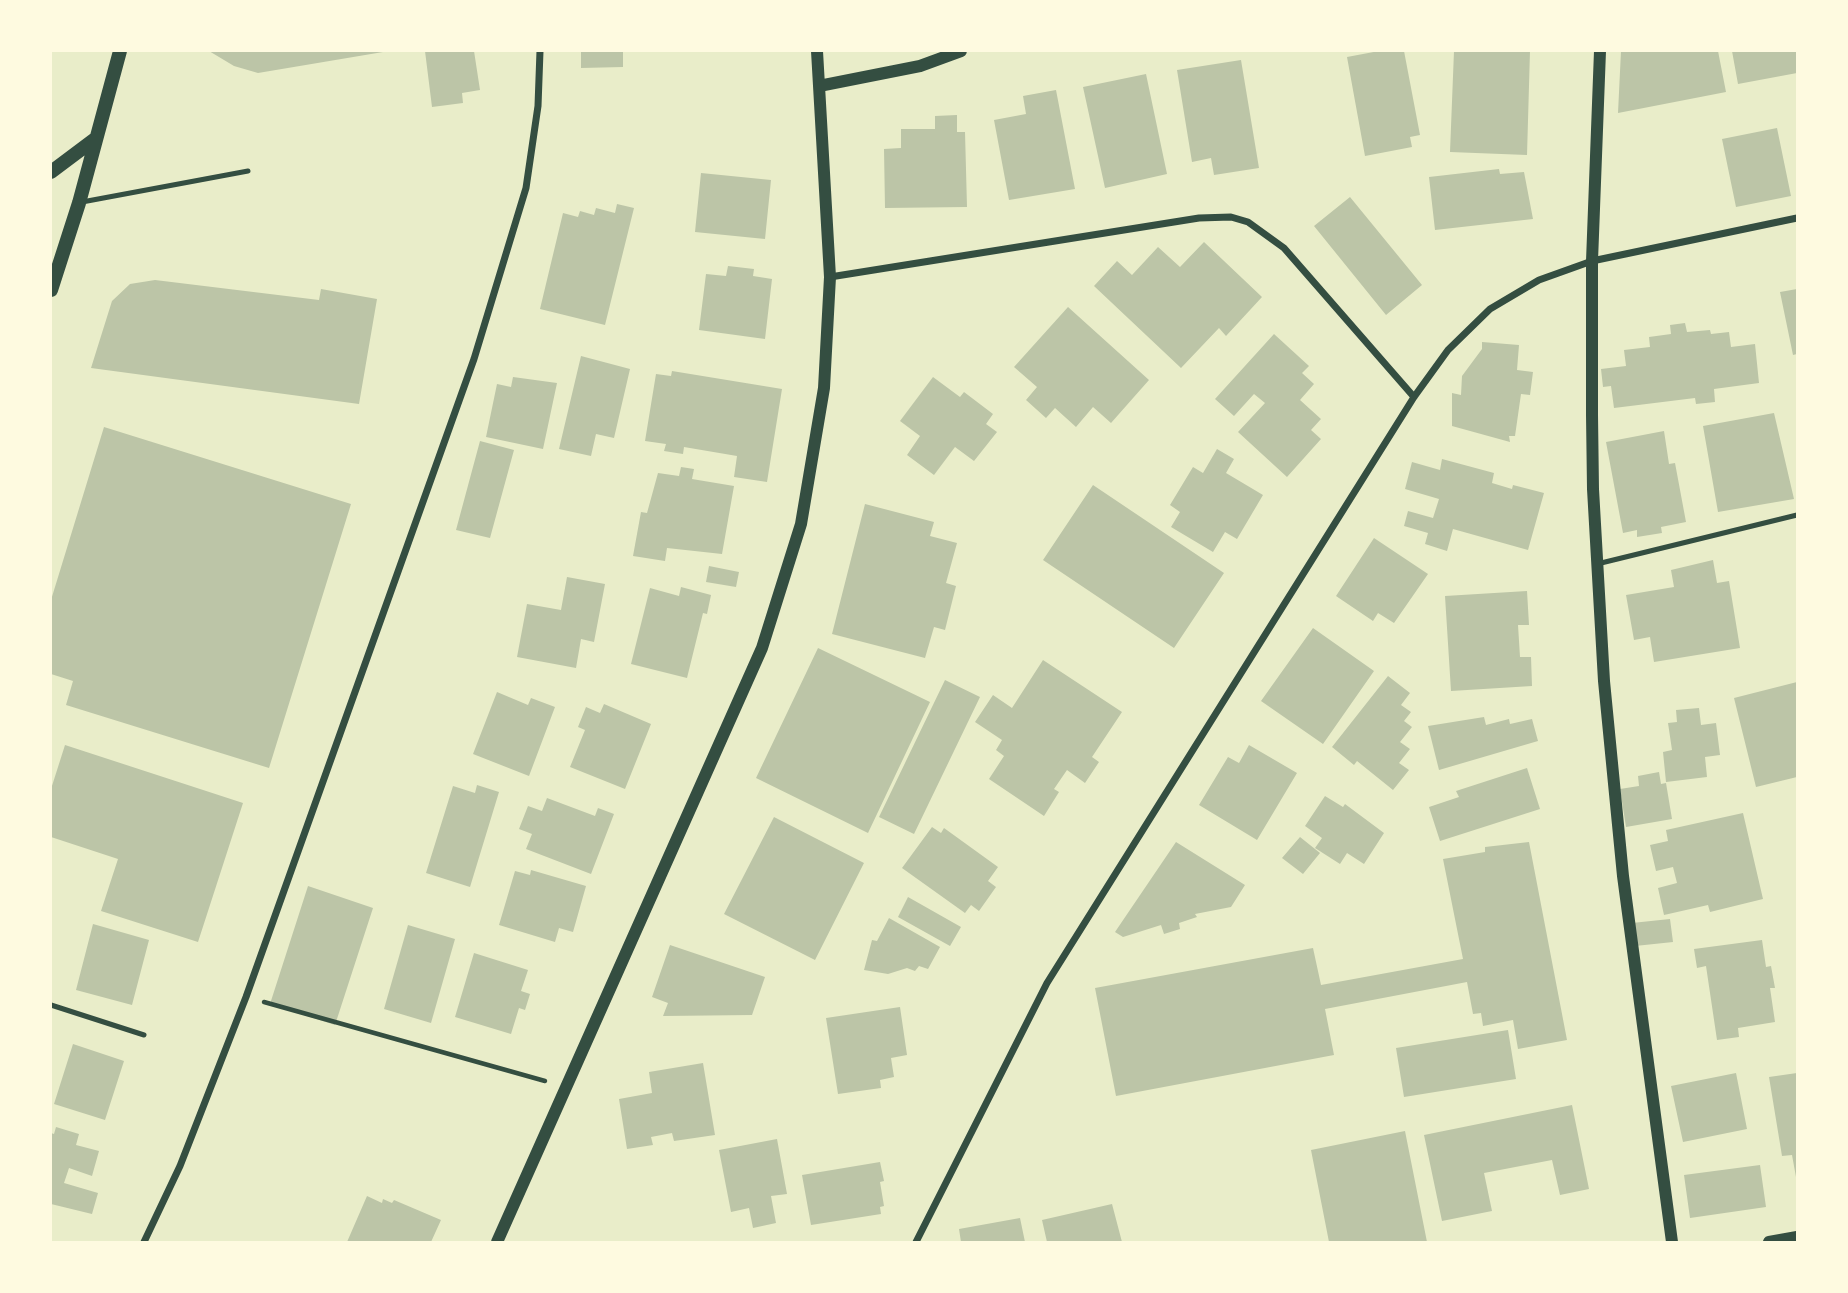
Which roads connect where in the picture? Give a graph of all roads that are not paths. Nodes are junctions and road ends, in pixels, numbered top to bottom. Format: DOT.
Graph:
graph roads {
  1 [pos="120,51"];
  2 [pos="540,51"];
  3 [pos="820,51"];
  4 [pos="961,51"];
  5 [pos="1600,51"];
  6 [pos="819,86"];
  7 [pos="95,139"];
  8 [pos="51,172"];
  9 [pos="248,172"];
  10 [pos="79,203"];
  11 [pos="1797,218"];
  12 [pos="1592,261"];
  13 [pos="830,277"];
  14 [pos="51,290"];
  15 [pos="1414,397"];
  16 [pos="1797,515"];
  17 [pos="1597,564"];
  18 [pos="51,1005"];
  19 [pos="144,1035"];
  20 [pos="1797,1237"];
  21 [pos="144,1242"];
  22 [pos="497,1242"];
  23 [pos="916,1242"];
  24 [pos="1672,1242"];
  25 [pos="1769,1242"];
  1 -- 7 [label="main road"];
  2 -- 21 [label="street"];
  3 -- 6 [label="street"];
  4 -- 6 [label="street"];
  5 -- 12 [label="street"];
  6 -- 13 [label="street"];
  7 -- 8 [label="main road"];
  7 -- 10 [label="main road"];
  9 -- 10 [label="lane"];
  10 -- 14 [label="main road"];
  11 -- 12 [label="street"];
  12 -- 15 [label="street"];
  12 -- 17 [label="street"];
  13 -- 15 [label="street"];
  13 -- 22 [label="street"];
  15 -- 23 [label="street"];
  16 -- 17 [label="lane"];
  17 -- 24 [label="street"];
  18 -- 19 [label="lane"];
  20 -- 25 [label="street"];
}
